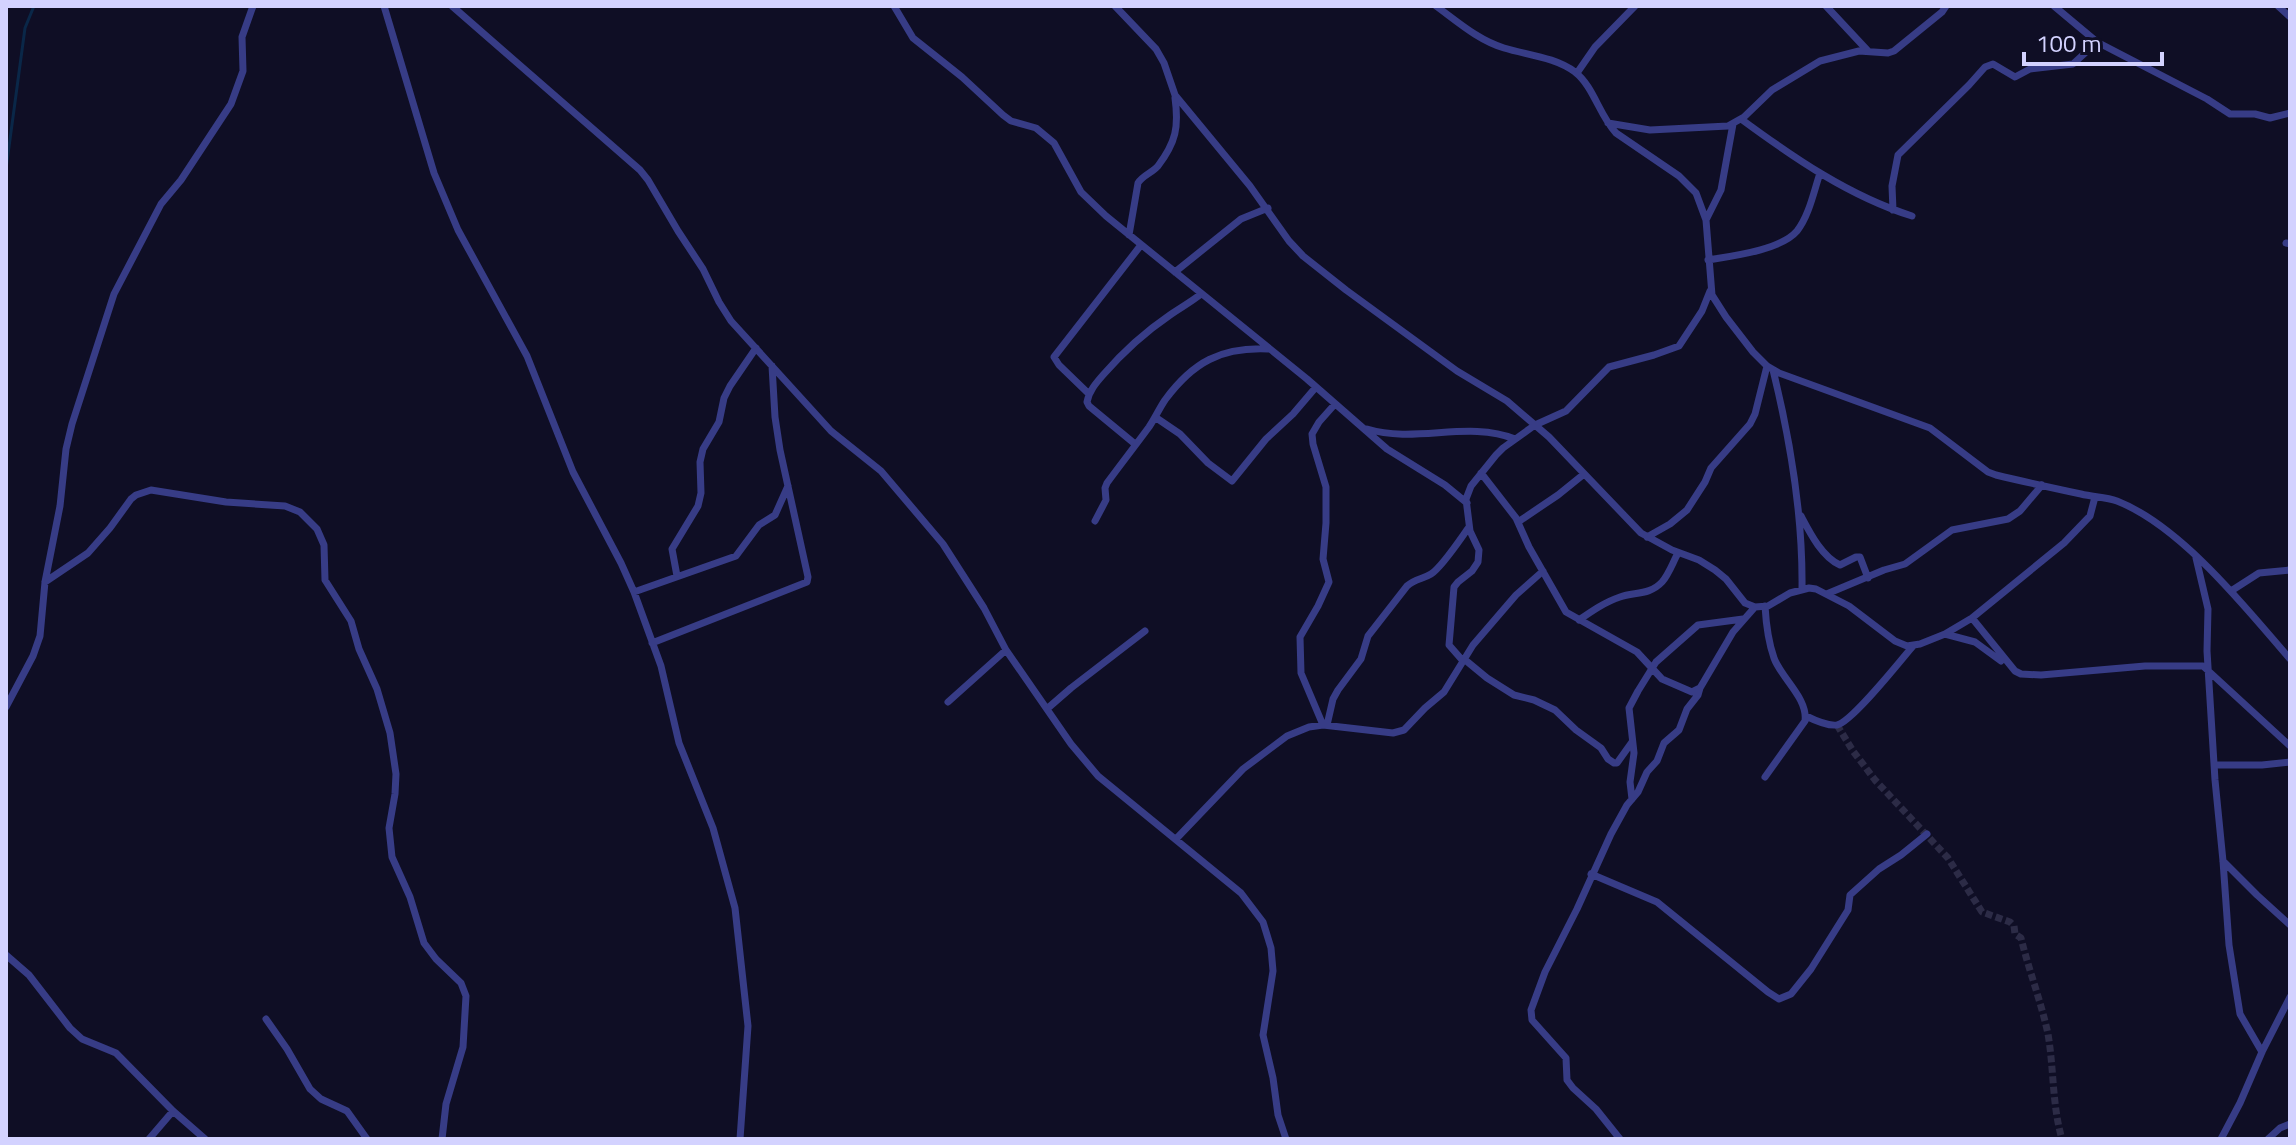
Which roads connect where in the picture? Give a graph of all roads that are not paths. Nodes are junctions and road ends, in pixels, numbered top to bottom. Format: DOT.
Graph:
graph roads {
  1 [pos="253,6"];
  2 [pos="384,6"];
  3 [pos="452,6"];
  4 [pos="894,6"];
  5 [pos="1115,6"];
  6 [pos="1436,6"];
  7 [pos="1635,6"];
  8 [pos="1826,6"];
  9 [pos="1946,6"];
  10 [pos="2054,6"];
  11 [pos="2278,6"];
  12 [pos="2290,17"];
  13 [pos="2097,42"];
  14 [pos="1868,51"];
  15 [pos="1577,73"];
  16 [pos="1175,95"];
  17 [pos="2290,113"];
  18 [pos="1737,122"];
  19 [pos="1608,123"];
  20 [pos="1820,173"];
  21 [pos="1268,208"];
  22 [pos="1893,210"];
  23 [pos="1912,216"];
  24 [pos="1706,220"];
  25 [pos="1129,235"];
  26 [pos="1141,245"];
  27 [pos="1708,260"];
  28 [pos="1175,272"];
  29 [pos="1710,289"];
  30 [pos="1201,294"];
  31 [pos="756,348"];
  32 [pos="1270,349"];
  33 [pos="772,364"];
  34 [pos="1770,368"];
  35 [pos="1316,387"];
  36 [pos="1089,394"];
  37 [pos="1335,404"];
  38 [pos="1155,417"];
  39 [pos="1535,425"];
  40 [pos="1361,427"];
  41 [pos="1515,439"];
  42 [pos="1135,444"];
  43 [pos="1481,473"];
  44 [pos="1584,474"];
  45 [pos="2042,485"];
  46 [pos="788,486"];
  47 [pos="2095,497"];
  48 [pos="1467,503"];
  49 [pos="1800,514"];
  50 [pos="1095,521"];
  51 [pos="1518,522"];
  52 [pos="1469,527"];
  53 [pos="1647,537"];
  54 [pos="1678,553"];
  55 [pos="2195,556"];
  56 [pos="2290,570"];
  57 [pos="1543,571"];
  58 [pos="677,576"];
  59 [pos="1868,578"];
  60 [pos="45,582"];
  61 [pos="1802,589"];
  62 [pos="2231,591"];
  63 [pos="634,592"];
  64 [pos="1828,593"];
  65 [pos="1765,606"];
  66 [pos="1755,607"];
  67 [pos="1745,618"];
  68 [pos="1972,618"];
  69 [pos="1579,620"];
  70 [pos="1145,631"];
  71 [pos="1945,634"];
  72 [pos="652,643"];
  73 [pos="1913,646"];
  74 [pos="1006,650"];
  75 [pos="2290,659"];
  76 [pos="1464,660"];
  77 [pos="2010,666"];
  78 [pos="1652,668"];
  79 [pos="2208,669"];
  80 [pos="1700,688"];
  81 [pos="948,702"];
  82 [pos="6,707"];
  83 [pos="1048,708"];
  84 [pos="1806,716"];
  85 [pos="1325,725"];
  86 [pos="1633,740"];
  87 [pos="2290,746"];
  88 [pos="2290,762"];
  89 [pos="2214,765"];
  90 [pos="1765,777"];
  91 [pos="1632,799"];
  92 [pos="1927,834"];
  93 [pos="1176,839"];
  94 [pos="2223,861"];
  95 [pos="1591,874"];
  96 [pos="2290,925"];
  97 [pos="6,955"];
  98 [pos="2290,997"];
  99 [pos="266,1019"];
  100 [pos="2262,1052"];
  101 [pos="173,1111"];
  102 [pos="2290,1124"];
  103 [pos="149,1139"];
  104 [pos="205,1139"];
  105 [pos="367,1139"];
  106 [pos="442,1139"];
  107 [pos="740,1139"];
  108 [pos="1286,1139"];
  109 [pos="1620,1139"];
  110 [pos="2221,1139"];
  111 [pos="2268,1139"];
  1 -- 60 [label="street"];
  2 -- 63 [label="street"];
  3 -- 31 [label="street"];
  4 -- 25 [label="street"];
  5 -- 16 [label="street"];
  6 -- 15 [label="street"];
  7 -- 15 [label="street"];
  8 -- 14 [label="street"];
  9 -- 14 [label="street"];
  10 -- 13 [label="street"];
  11 -- 12 [label="street"];
  13 -- 17 [label="street"];
  13 -- 22 [label="street"];
  14 -- 18 [label="street"];
  15 -- 19 [label="street"];
  16 -- 21 [label="street"];
  16 -- 25 [label="street"];
  18 -- 19 [label="street"];
  18 -- 20 [label="street"];
  18 -- 24 [label="street"];
  19 -- 24 [label="street"];
  20 -- 22 [label="street"];
  20 -- 27 [label="street"];
  21 -- 28 [label="street"];
  21 -- 39 [label="street"];
  22 -- 23 [label="street"];
  24 -- 27 [label="street"];
  25 -- 26 [label="street"];
  26 -- 28 [label="street"];
  26 -- 36 [label="street"];
  27 -- 29 [label="street"];
  28 -- 30 [label="street"];
  29 -- 34 [label="street"];
  29 -- 39 [label="street"];
  30 -- 32 [label="street"];
  30 -- 36 [label="street"];
  31 -- 33 [label="street"];
  31 -- 58 [label="street"];
  32 -- 35 [label="street"];
  32 -- 38 [label="street"];
  33 -- 46 [label="street"];
  33 -- 74 [label="street"];
  34 -- 45 [label="street"];
  34 -- 49 [label="street"];
  34 -- 53 [label="street"];
  35 -- 37 [label="street"];
  35 -- 38 [label="street"];
  36 -- 42 [label="street"];
  37 -- 40 [label="street"];
  37 -- 85 [label="street"];
  38 -- 42 [label="street"];
  39 -- 41 [label="street"];
  39 -- 44 [label="street"];
  40 -- 41 [label="street"];
  40 -- 48 [label="street"];
  41 -- 43 [label="street"];
  42 -- 50 [label="street"];
  43 -- 48 [label="street"];
  43 -- 51 [label="street"];
  44 -- 51 [label="street"];
  44 -- 53 [label="street"];
  45 -- 47 [label="street"];
  45 -- 59 [label="street"];
  46 -- 58 [label="street"];
  46 -- 72 [label="street"];
  47 -- 55 [label="street"];
  47 -- 68 [label="street"];
  48 -- 52 [label="street"];
  49 -- 59 [label="street"];
  49 -- 61 [label="street"];
  51 -- 57 [label="street"];
  52 -- 76 [label="street"];
  52 -- 85 [label="street"];
  53 -- 54 [label="street"];
  54 -- 66 [label="street"];
  54 -- 69 [label="street"];
  55 -- 62 [label="street"];
  55 -- 79 [label="street"];
  56 -- 62 [label="street"];
  57 -- 69 [label="street"];
  57 -- 76 [label="street"];
  58 -- 63 [label="street"];
  59 -- 64 [label="street"];
  60 -- 82 [label="street"];
  60 -- 106 [label="street"];
  61 -- 64 [label="street"];
  61 -- 65 [label="street"];
  62 -- 75 [label="street"];
  63 -- 72 [label="street"];
  64 -- 73 [label="street"];
  65 -- 66 [label="street"];
  65 -- 84 [label="street"];
  66 -- 67 [label="street"];
  67 -- 78 [label="street"];
  67 -- 80 [label="street"];
  68 -- 71 [label="street"];
  68 -- 77 [label="street"];
  69 -- 78 [label="street"];
  70 -- 83 [label="street"];
  71 -- 73 [label="street"];
  71 -- 77 [label="street"];
  72 -- 107 [label="street"];
  73 -- 84 [label="street"];
  74 -- 81 [label="street"];
  74 -- 83 [label="street"];
  76 -- 85 [label="street"];
  76 -- 86 [label="street"];
  77 -- 79 [label="street"];
  78 -- 80 [label="street"];
  78 -- 86 [label="street"];
  79 -- 87 [label="street"];
  79 -- 89 [label="street"];
  80 -- 91 [label="street"];
  83 -- 93 [label="street"];
  84 -- 90 [label="street"];
  85 -- 93 [label="street"];
  86 -- 91 [label="street"];
  88 -- 89 [label="street"];
  89 -- 94 [label="street"];
  91 -- 95 [label="street"];
  92 -- 95 [label="street"];
  93 -- 108 [label="street"];
  94 -- 96 [label="street"];
  94 -- 100 [label="street"];
  95 -- 109 [label="street"];
  97 -- 101 [label="street"];
  98 -- 100 [label="street"];
  99 -- 105 [label="street"];
  100 -- 110 [label="street"];
  101 -- 103 [label="street"];
  101 -- 104 [label="street"];
  102 -- 111 [label="street"];
}
